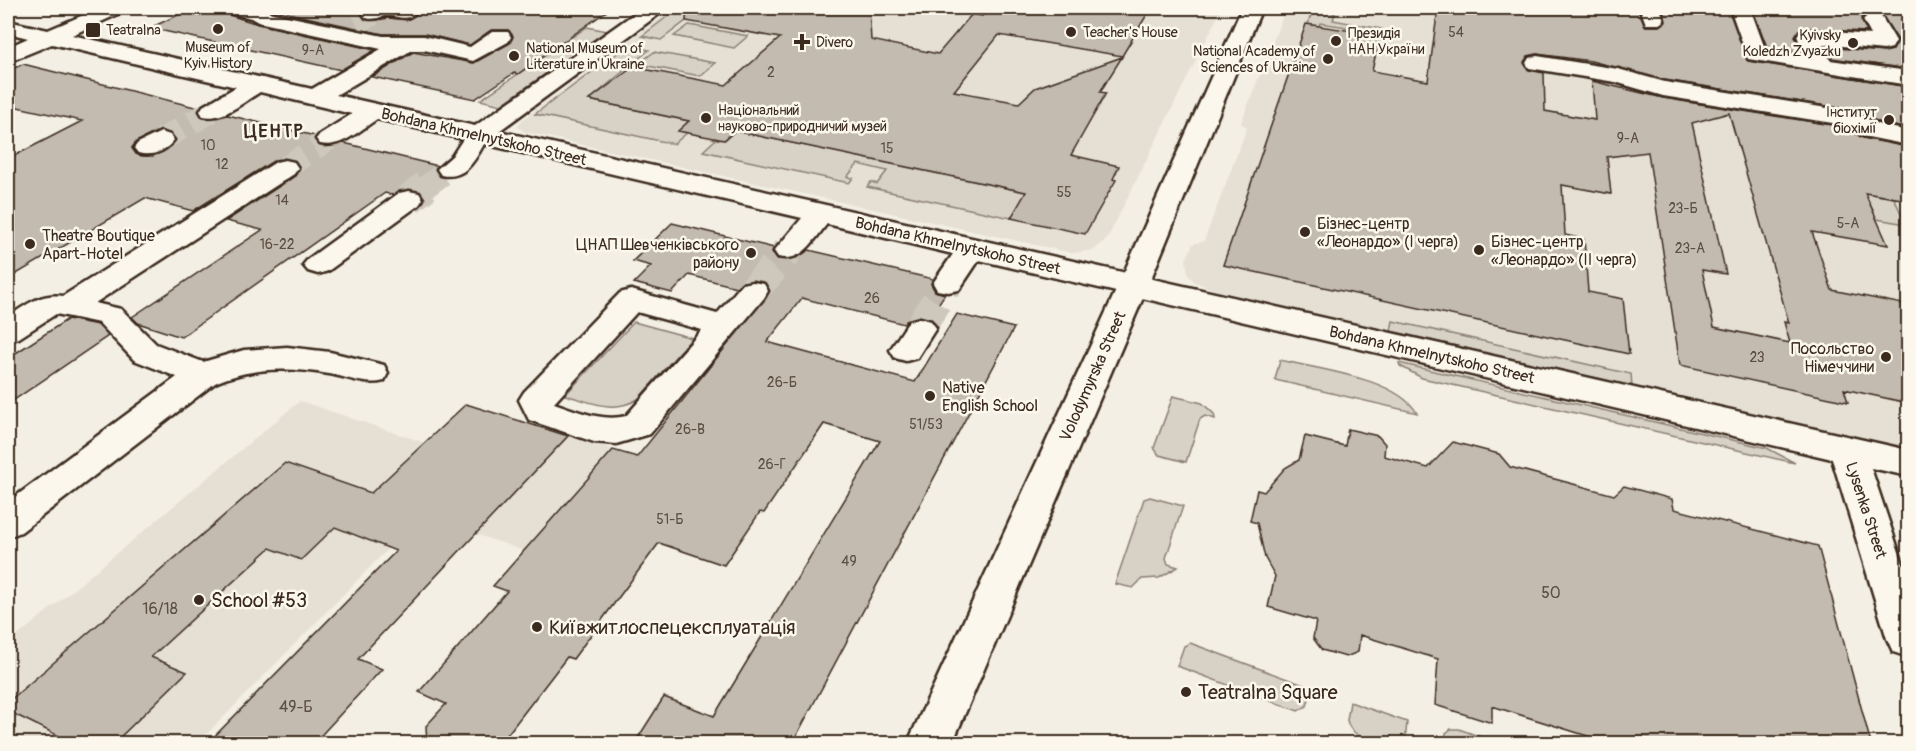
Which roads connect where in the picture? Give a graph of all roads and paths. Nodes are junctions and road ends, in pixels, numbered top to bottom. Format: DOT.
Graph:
graph roads {
  1 [pos="116,8"];
  2 [pos="234,8"];
  3 [pos="409,8"];
  4 [pos="655,8"];
  5 [pos="1252,8"];
  6 [pos="1740,8"];
  7 [pos="1874,20"];
  8 [pos="356,24"];
  9 [pos="8,27"];
  10 [pos="50,37"];
  11 [pos="500,37"];
  12 [pos="407,43"];
  13 [pos="8,55"];
  14 [pos="1538,63"];
  15 [pos="1821,66"];
  16 [pos="1908,78"];
  17 [pos="257,84"];
  18 [pos="315,97"];
  19 [pos="212,111"];
  20 [pos="373,111"];
  21 [pos="478,135"];
  22 [pos="1908,138"];
  23 [pos="329,139"];
  24 [pos="285,168"];
  25 [pos="450,169"];
  26 [pos="409,199"];
  27 [pos="822,214"];
  28 [pos="972,248"];
  29 [pos="788,251"];
  30 [pos="318,265"];
  31 [pos="948,283"];
  32 [pos="1133,286"];
  33 [pos="753,291"];
  34 [pos="68,306"];
  35 [pos="725,326"];
  36 [pos="8,331"];
  37 [pos="372,373"];
  38 [pos="203,375"];
  39 [pos="1847,449"];
  40 [pos="1908,463"];
  41 [pos="8,522"];
  42 [pos="1908,639"];
  43 [pos="929,743"];
  1 -- 10 [label="street"];
  2 -- 8 [label="street"];
  3 -- 8 [label="street"];
  4 -- 21 [label="street"];
  5 -- 32 [label="street, Volodymyrska Street"];
  6 -- 15 [label="street"];
  7 -- 15 [label="street"];
  8 -- 12 [label="street"];
  9 -- 10 [label="street, Bohdana Khmelnytskoho Street"];
  10 -- 13 [label="street"];
  10 -- 17 [label="street, Bohdana Khmelnytskoho Street"];
  11 -- 12 [label="street"];
  12 -- 18 [label="street"];
  14 -- 22 [label="street"];
  15 -- 16 [label="street"];
  17 -- 18 [label="street, Bohdana Khmelnytskoho Street"];
  17 -- 19 [label="street"];
  18 -- 20 [label="street, Bohdana Khmelnytskoho Street"];
  20 -- 21 [label="street, Bohdana Khmelnytskoho Street"];
  20 -- 23 [label="street"];
  21 -- 25 [label="street"];
  21 -- 27 [label="street, Bohdana Khmelnytskoho Street"];
  24 -- 34 [label="street"];
  26 -- 30 [label="street"];
  27 -- 28 [label="street, Bohdana Khmelnytskoho Street"];
  27 -- 29 [label="street"];
  28 -- 31 [label="street"];
  28 -- 32 [label="street, Bohdana Khmelnytskoho Street"];
  32 -- 39 [label="street, Bohdana Khmelnytskoho Street"];
  32 -- 43 [label="street, Volodymyrska Street"];
  33 -- 35 [label="street"];
  34 -- 36 [label="street"];
  34 -- 38 [label="street"];
  35 -- 35 [label="street"];
  37 -- 38 [label="street"];
  38 -- 41 [label="street"];
  39 -- 40 [label="street, Bohdana Khmelnytskoho Street"];
  39 -- 42 [label="street, Lysenka Street"];
}
